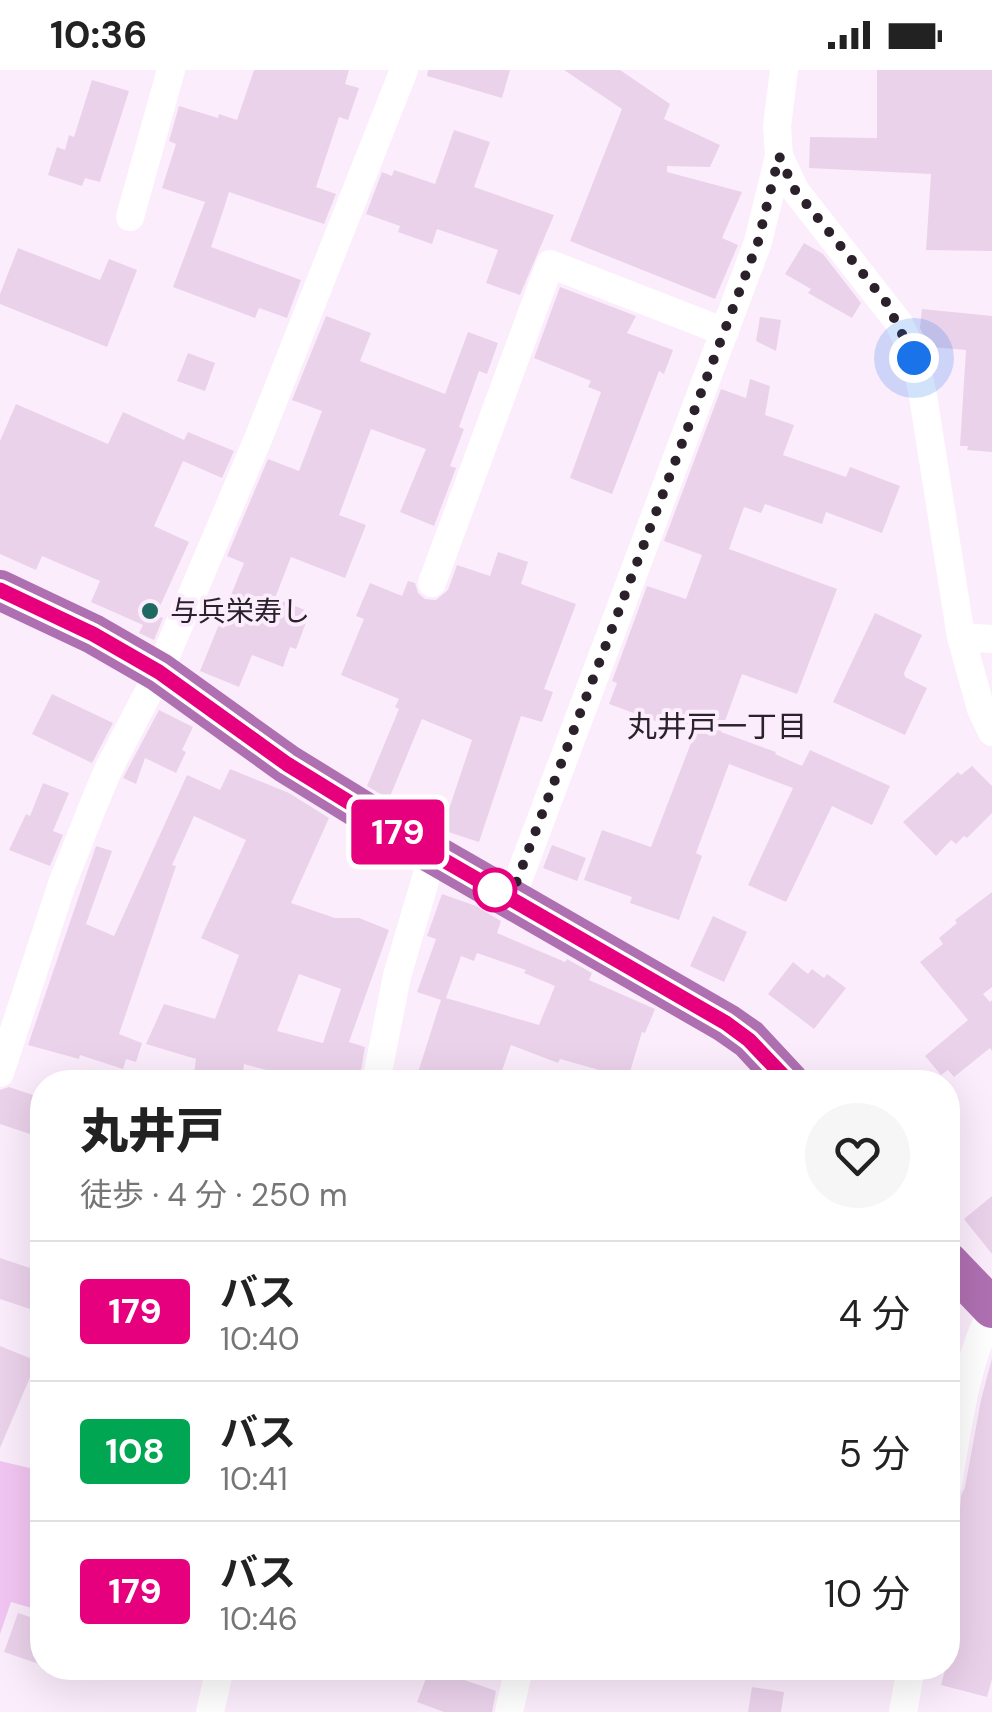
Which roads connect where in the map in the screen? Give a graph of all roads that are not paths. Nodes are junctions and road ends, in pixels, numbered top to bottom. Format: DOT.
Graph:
graph roads {
  1 [pos="171,70"];
  2 [pos="404,70"];
  3 [pos="784,70"];
  4 [pos="779,156"];
  5 [pos="130,217"];
  6 [pos="725,332"];
  7 [pos="432,582"];
  8 [pos="0,590"];
  9 [pos="961,637"];
  10 [pos="992,639"];
  11 [pos="159,672"];
  12 [pos="992,732"];
  13 [pos="433,854"];
  14 [pos="510,899"];
  15 [pos="378,1070"];
  16 [pos="778,1070"];
  17 [pos="0,1073"];
  18 [pos="960,1275"];
  19 [pos="992,1310"];
  20 [pos="960,1422"];
  21 [pos="217,1680"];
  22 [pos="516,1680"];
  23 [pos="909,1680"];
  24 [pos="210,1712"];
  25 [pos="509,1712"];
  26 [pos="902,1712"];
  1 -- 5 [label="street"];
  2 -- 11 [label="street"];
  3 -- 4 [label="street"];
  4 -- 6 [label="street"];
  4 -- 9 [label="street"];
  6 -- 7 [label="street"];
  6 -- 14 [label="street"];
  8 -- 11 [label="highway"];
  9 -- 10 [label="street"];
  9 -- 12 [label="street"];
  11 -- 13 [label="highway"];
  11 -- 17 [label="street"];
  13 -- 14 [label="highway"];
  13 -- 15 [label="street"];
  14 -- 16 [label="highway"];
  18 -- 19 [label="highway"];
  19 -- 20 [label="street"];
  21 -- 24 [label="street"];
  22 -- 25 [label="street"];
  23 -- 26 [label="street"];
}
